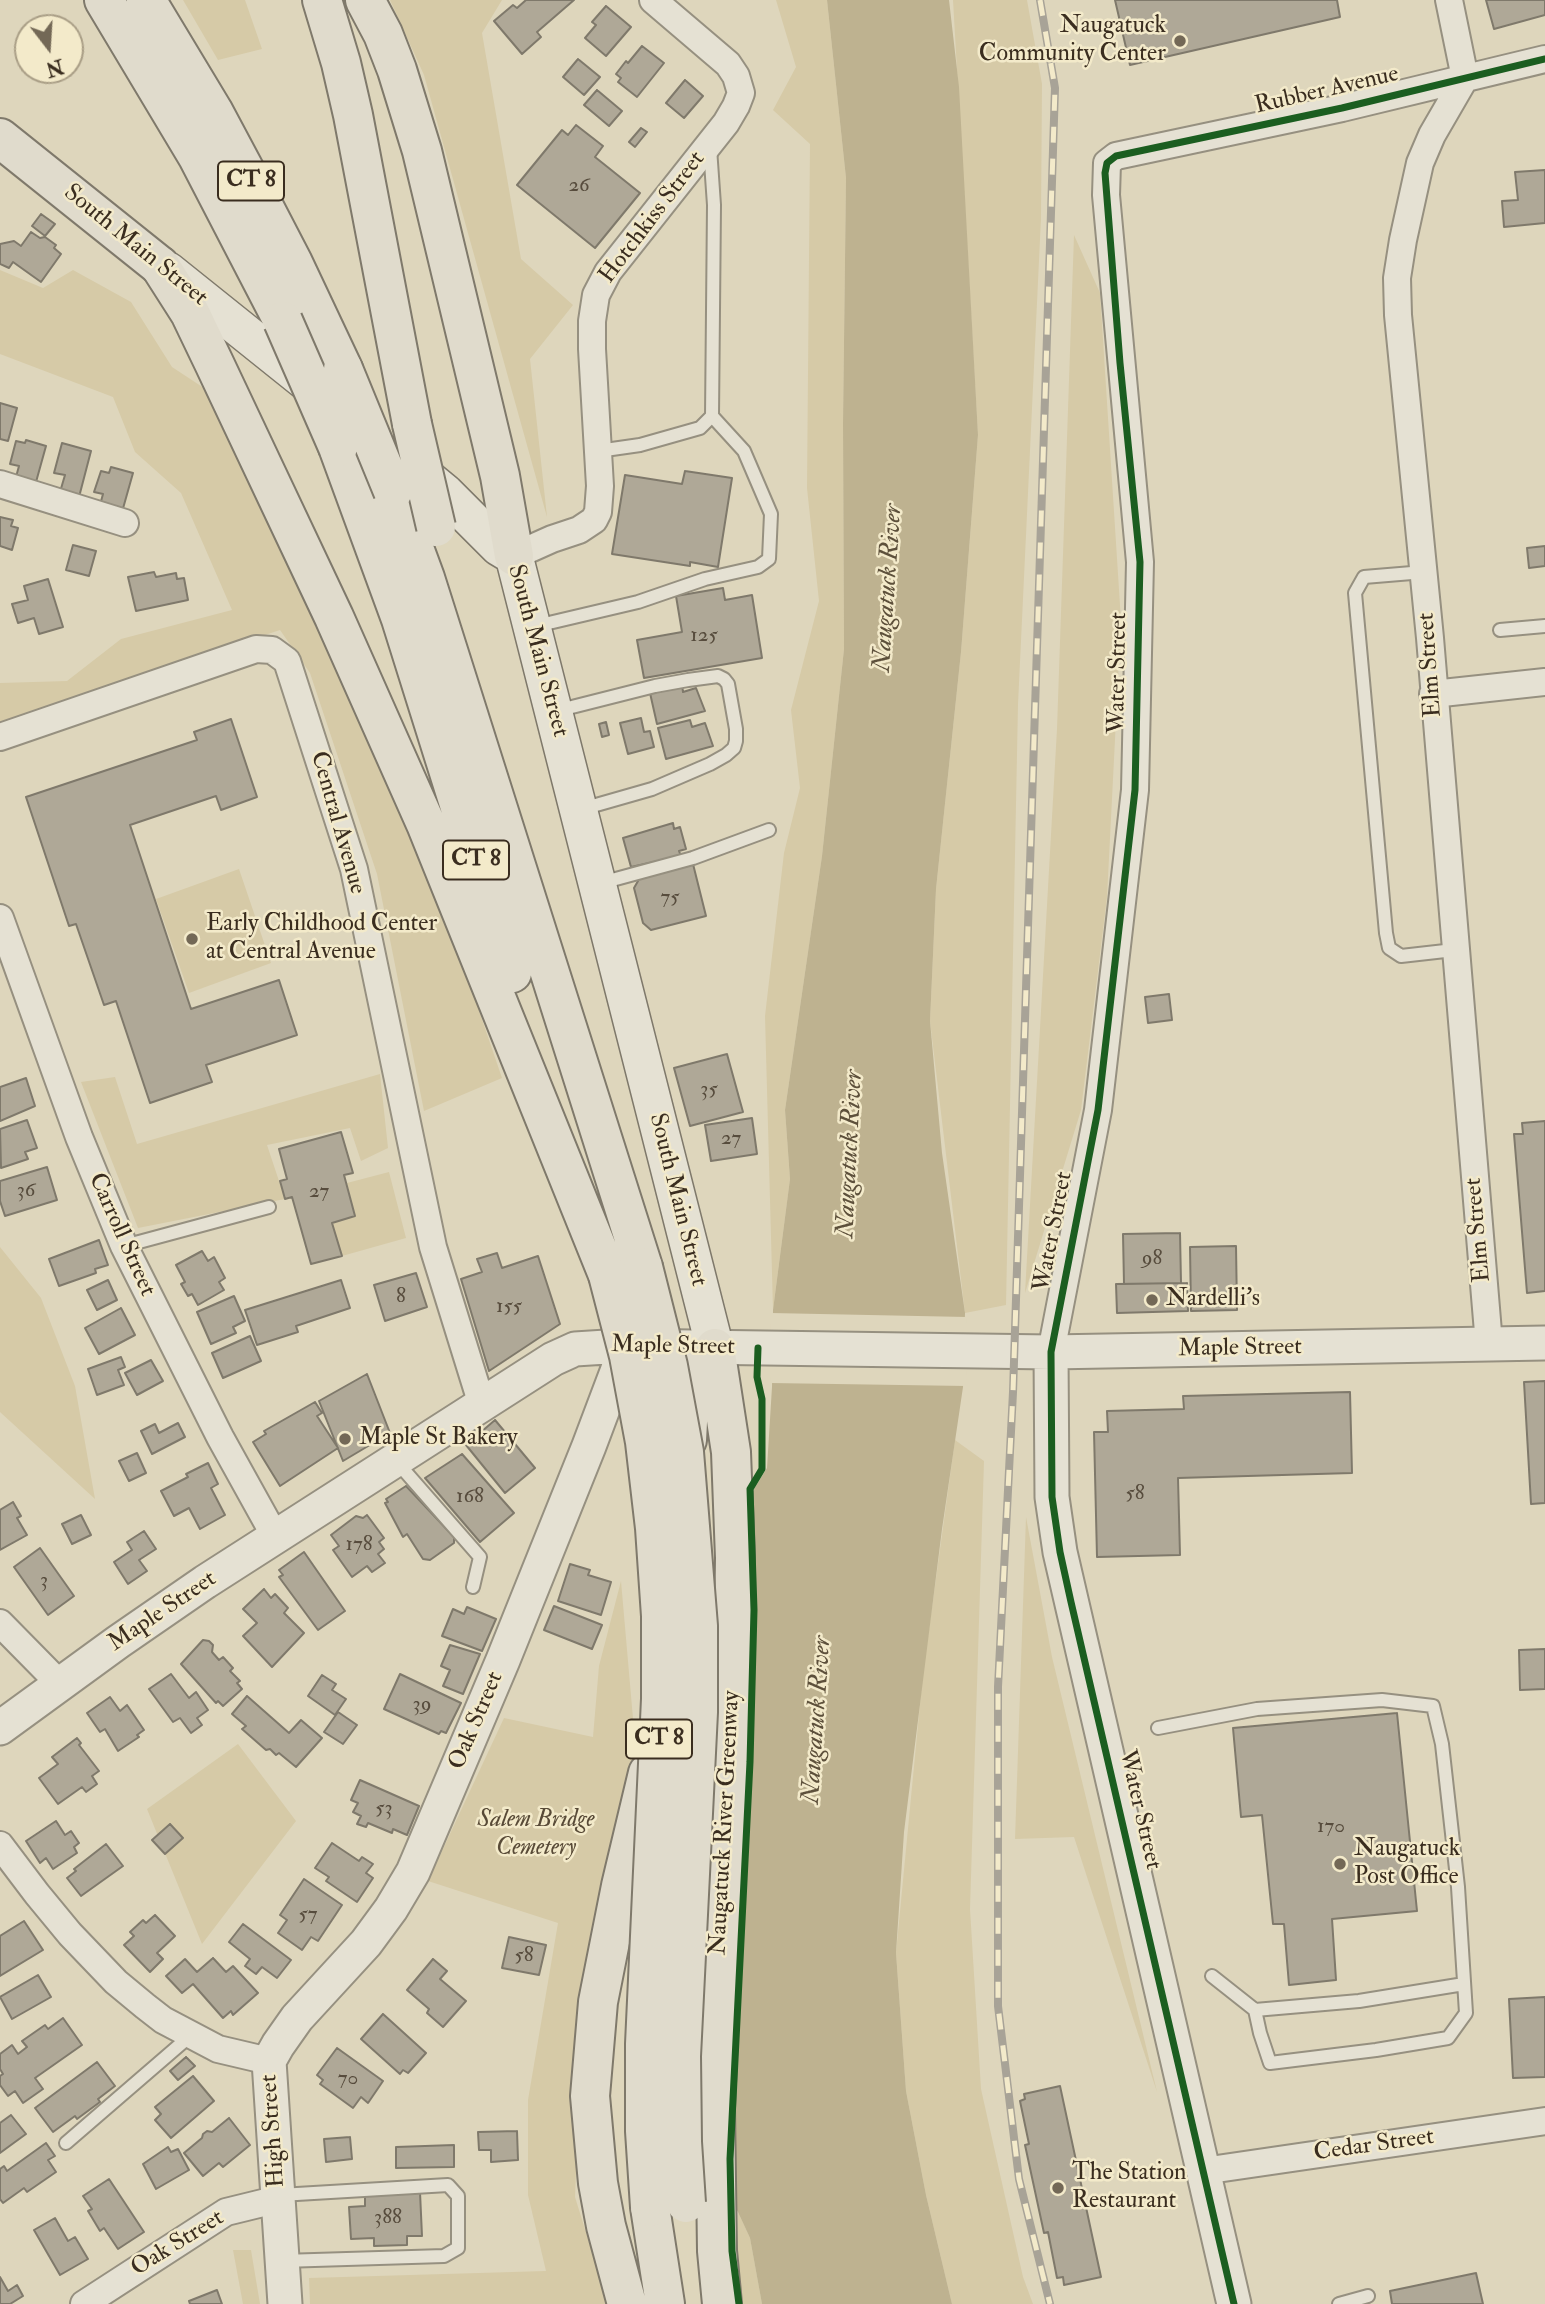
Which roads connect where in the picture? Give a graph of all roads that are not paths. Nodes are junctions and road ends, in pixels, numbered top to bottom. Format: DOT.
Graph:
graph roads {
  1 [pos="104,0"];
  2 [pos="146,0"];
  3 [pos="322,0"];
  4 [pos="365,0"];
  5 [pos="653,0"];
  6 [pos="1449,0"];
  7 [pos="1545,59"];
  8 [pos="1465,78"];
  9 [pos="0,138"];
  10 [pos="709,144"];
  11 [pos="1116,156"];
  12 [pos="160,266"];
  13 [pos="712,416"];
  14 [pos="598,451"];
  15 [pos="0,484"];
  16 [pos="125,523"];
  17 [pos="514,556"];
  18 [pos="1424,572"];
  19 [pos="1545,626"];
  20 [pos="532,627"];
  21 [pos="1500,630"];
  22 [pos="1545,682"];
  23 [pos="1433,694"];
  24 [pos="553,712"];
  25 [pos="0,737"];
  26 [pos="578,810"];
  27 [pos="502,822"];
  28 [pos="769,830"];
  29 [pos="597,884"];
  30 [pos="0,918"];
  31 [pos="1454,950"];
  32 [pos="269,1207"];
  33 [pos="124,1246"];
  34 [pos="626,1271"];
  35 [pos="1545,1343"];
  36 [pos="1489,1344"];
  37 [pos="622,1346"];
  38 [pos="715,1348"];
  39 [pos="1051,1352"];
  40 [pos="482,1405"];
  41 [pos="396,1460"];
  42 [pos="276,1538"];
  43 [pos="473,1587"];
  44 [pos="0,1623"];
  45 [pos="60,1684"];
  46 [pos="0,1728"];
  47 [pos="1158,1728"];
  48 [pos="0,1845"];
  49 [pos="1212,1976"];
  50 [pos="1464,1984"];
  51 [pos="1255,2010"];
  52 [pos="190,2036"];
  53 [pos="270,2061"];
  54 [pos="1545,2121"];
  55 [pos="66,2143"];
  56 [pos="1203,2171"];
  57 [pos="279,2197"];
  58 [pos="684,2205"];
  59 [pos="282,2261"];
  60 [pos="1368,2296"];
  61 [pos="84,2304"];
  62 [pos="285,2304"];
  63 [pos="627,2304"];
  64 [pos="665,2304"];
  65 [pos="702,2304"];
  66 [pos="722,2304"];
  67 [pos="1234,2304"];
  68 [pos="1339,2304"];
  1 -- 34 [label="main road, CT 8, bridge"];
  2 -- 27 [label="main road, CT 8, bridge"];
  3 -- 27 [label="main road, bridge"];
  4 -- 17 [label="main road"];
  5 -- 10 [label="street, Hotchkiss Street"];
  6 -- 8 [label="street"];
  7 -- 8 [label="street, Rubber Avenue"];
  8 -- 11 [label="street, Rubber Avenue"];
  8 -- 18 [label="street, Elm Street"];
  9 -- 12 [label="main road, South Main Street"];
  10 -- 13 [label="lane"];
  10 -- 14 [label="street, Hotchkiss Street"];
  11 -- 39 [label="street, Water Street"];
  12 -- 17 [label="main road, South Main Street"];
  12 -- 34 [label="main road"];
  13 -- 14 [label="lane"];
  13 -- 20 [label="lane"];
  14 -- 17 [label="street, Hotchkiss Street"];
  15 -- 16 [label="street"];
  17 -- 20 [label="main road, South Main Street"];
  18 -- 23 [label="street, Elm Street"];
  18 -- 31 [label="lane"];
  19 -- 21 [label="lane"];
  20 -- 24 [label="main road, South Main Street"];
  22 -- 23 [label="street"];
  23 -- 31 [label="street, Elm Street"];
  24 -- 26 [label="main road, South Main Street"];
  24 -- 26 [label="lane"];
  25 -- 40 [label="street, Central Avenue"];
  26 -- 29 [label="main road, South Main Street"];
  27 -- 34 [label="main road, CT 8"];
  28 -- 29 [label="lane"];
  29 -- 38 [label="main road, South Main Street"];
  30 -- 33 [label="street, Carroll Street"];
  31 -- 36 [label="street, Elm Street"];
  32 -- 33 [label="lane"];
  33 -- 42 [label="street, Carroll Street"];
  34 -- 58 [label="main road, CT 8, bridge"];
  35 -- 36 [label="street, Maple Street"];
  36 -- 39 [label="street, Maple Street"];
  37 -- 38 [label="street, Maple Street"];
  37 -- 40 [label="street, Maple Street"];
  37 -- 53 [label="street, Oak Street"];
  38 -- 39 [label="street, Maple Street"];
  38 -- 58 [label="main road"];
  38 -- 63 [label="main road"];
  39 -- 56 [label="street, Water Street"];
  40 -- 41 [label="street, Maple Street"];
  41 -- 42 [label="street, Maple Street"];
  41 -- 43 [label="lane"];
  42 -- 45 [label="street, Maple Street"];
  44 -- 45 [label="street"];
  45 -- 46 [label="street, Maple Street"];
  47 -- 50 [label="lane"];
  48 -- 52 [label="street, High Street"];
  49 -- 51 [label="lane"];
  50 -- 51 [label="lane"];
  50 -- 51 [label="lane"];
  52 -- 53 [label="street, High Street"];
  52 -- 55 [label="lane"];
  53 -- 57 [label="street, High Street"];
  54 -- 56 [label="street, Cedar Street"];
  56 -- 67 [label="street, Water Street"];
  57 -- 59 [label="street, High Street"];
  57 -- 59 [label="lane"];
  57 -- 61 [label="street, Oak Street"];
  58 -- 64 [label="main road, CT 8"];
  58 -- 65 [label="main road, CT 8"];
  58 -- 66 [label="main road"];
  59 -- 62 [label="street, High Street"];
  60 -- 68 [label="lane"];
}
